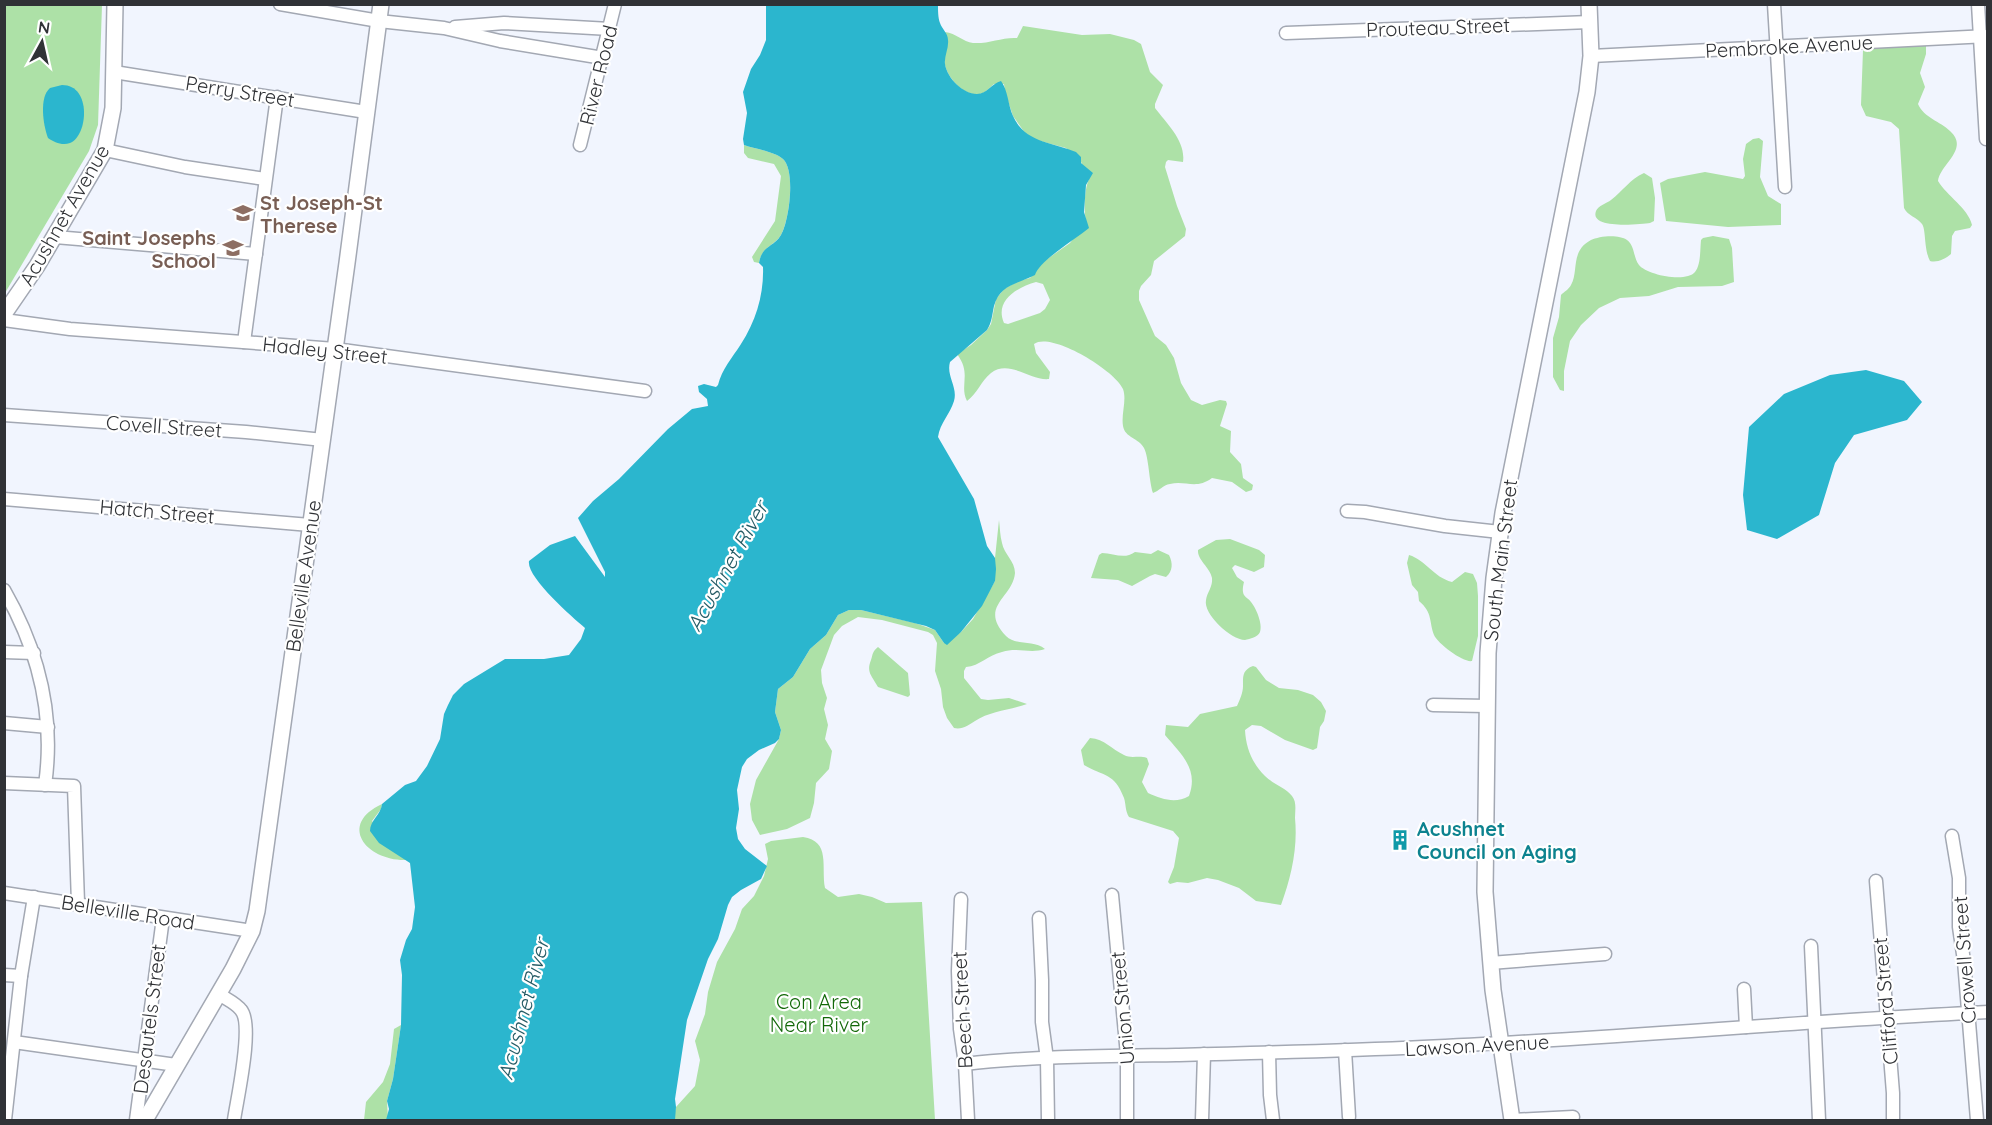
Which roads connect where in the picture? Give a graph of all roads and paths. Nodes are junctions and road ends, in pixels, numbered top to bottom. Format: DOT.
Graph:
graph roads {
  1 [pos="115,4"];
  2 [pos="280,4"];
  3 [pos="381,4"];
  4 [pos="615,4"];
  5 [pos="1589,4"];
  6 [pos="1774,4"];
  7 [pos="1978,4"];
  8 [pos="379,21"];
  9 [pos="1590,22"];
  10 [pos="444,28"];
  11 [pos="610,29"];
  12 [pos="1286,33"];
  13 [pos="1984,36"];
  14 [pos="1777,47"];
  15 [pos="1591,56"];
  16 [pos="603,58"];
  17 [pos="114,72"];
  18 [pos="277,97"];
  19 [pos="366,112"];
  20 [pos="1986,139"];
  21 [pos="580,145"];
  22 [pos="105,150"];
  23 [pos="265,179"];
  24 [pos="1785,187"];
  25 [pos="55,237"];
  26 [pos="256,254"];
  27 [pos="4,314"];
  28 [pos="4,320"];
  29 [pos="244,342"];
  30 [pos="335,349"];
  31 [pos="645,391"];
  32 [pos="4,415"];
  33 [pos="323,440"];
  34 [pos="4,499"];
  35 [pos="1347,511"];
  36 [pos="310,525"];
  37 [pos="1500,532"];
  38 [pos="4,590"];
  39 [pos="4,652"];
  40 [pos="34,653"];
  41 [pos="1433,705"];
  42 [pos="1487,706"];
  43 [pos="4,723"];
  44 [pos="48,727"];
  45 [pos="4,783"];
  46 [pos="45,785"];
  47 [pos="1952,836"];
  48 [pos="1876,881"];
  49 [pos="4,893"];
  50 [pos="1112,895"];
  51 [pos="34,897"];
  52 [pos="960,898"];
  53 [pos="78,903"];
  54 [pos="163,918"];
  55 [pos="1038,918"];
  56 [pos="252,931"];
  57 [pos="1811,946"];
  58 [pos="1605,954"];
  59 [pos="1490,963"];
  60 [pos="4,975"];
  61 [pos="21,976"];
  62 [pos="1744,989"];
  63 [pos="219,994"];
  64 [pos="1988,1012"];
  65 [pos="1968,1013"];
  66 [pos="1886,1017"];
  67 [pos="1815,1024"];
  68 [pos="1746,1027"];
  69 [pos="14,1042"];
  70 [pos="1500,1043"];
  71 [pos="1346,1050"];
  72 [pos="1269,1052"];
  73 [pos="1204,1054"];
  74 [pos="1127,1055"];
  75 [pos="8,1056"];
  76 [pos="1047,1059"];
  77 [pos="144,1060"];
  78 [pos="965,1064"];
  79 [pos="176,1065"];
  80 [pos="1349,1117"];
  81 [pos="1573,1117"];
  82 [pos="4,1120"];
  83 [pos="136,1120"];
  84 [pos="145,1120"];
  85 [pos="234,1120"];
  86 [pos="968,1120"];
  87 [pos="1048,1120"];
  88 [pos="1127,1120"];
  89 [pos="1202,1120"];
  90 [pos="1273,1120"];
  91 [pos="1512,1120"];
  92 [pos="1819,1120"];
  93 [pos="1893,1120"];
  94 [pos="1977,1120"];
  1 -- 17 [label="main road, Acushnet Avenue"];
  2 -- 8 [label="street"];
  3 -- 8 [label="main road, Belleville Avenue"];
  4 -- 11 [label="street, River Road"];
  5 -- 9 [label="main road, South Main Street"];
  6 -- 14 [label="street"];
  7 -- 13 [label="street"];
  8 -- 10 [label="street"];
  8 -- 19 [label="main road, Belleville Avenue"];
  9 -- 12 [label="street, Prouteau Street"];
  9 -- 15 [label="main road, South Main Street"];
  10 -- 11 [label="street"];
  10 -- 16 [label="street"];
  11 -- 16 [label="street, River Road"];
  13 -- 14 [label="street, Pembroke Avenue"];
  13 -- 20 [label="street"];
  14 -- 15 [label="street, Pembroke Avenue"];
  14 -- 24 [label="street"];
  15 -- 37 [label="main road, South Main Street"];
  16 -- 21 [label="street, River Road"];
  17 -- 18 [label="street, Perry Street"];
  17 -- 22 [label="main road, Acushnet Avenue"];
  18 -- 19 [label="street, Perry Street"];
  18 -- 23 [label="street"];
  19 -- 30 [label="main road, Belleville Avenue"];
  22 -- 23 [label="street"];
  22 -- 25 [label="main road, Acushnet Avenue"];
  23 -- 26 [label="street"];
  25 -- 26 [label="street"];
  25 -- 27 [label="main road, Acushnet Avenue"];
  26 -- 29 [label="street"];
  28 -- 29 [label="street, Hadley Street"];
  29 -- 30 [label="street, Hadley Street"];
  30 -- 31 [label="street, Hadley Street"];
  30 -- 33 [label="main road, Belleville Avenue"];
  32 -- 33 [label="street, Covell Street"];
  33 -- 36 [label="main road, Belleville Avenue"];
  34 -- 36 [label="street, Hatch Street"];
  35 -- 37 [label="street"];
  36 -- 56 [label="main road, Belleville Avenue"];
  37 -- 42 [label="main road, South Main Street"];
  38 -- 40 [label="street"];
  39 -- 40 [label="street"];
  40 -- 44 [label="street"];
  41 -- 42 [label="street"];
  42 -- 59 [label="main road, South Main Street"];
  43 -- 44 [label="street"];
  44 -- 46 [label="street"];
  45 -- 46 [label="street"];
  46 -- 53 [label="street"];
  47 -- 65 [label="street, Crowell Street"];
  48 -- 66 [label="street, Clifford Street"];
  49 -- 51 [label="street, Belleville Road"];
  50 -- 74 [label="street, Union Street"];
  51 -- 53 [label="street, Belleville Road"];
  51 -- 61 [label="street"];
  52 -- 78 [label="street, Beech Street"];
  53 -- 54 [label="street, Belleville Road"];
  54 -- 56 [label="street, Belleville Road"];
  54 -- 77 [label="street, Desautels Street"];
  55 -- 76 [label="street"];
  56 -- 63 [label="main road, Belleville Avenue"];
  57 -- 67 [label="street"];
  58 -- 59 [label="street"];
  59 -- 70 [label="main road, South Main Street"];
  60 -- 61 [label="street"];
  61 -- 69 [label="street"];
  62 -- 68 [label="street"];
  63 -- 79 [label="main road, Belleville Avenue"];
  63 -- 85 [label="street"];
  64 -- 65 [label="street, Lawson Avenue"];
  65 -- 66 [label="street, Lawson Avenue"];
  65 -- 94 [label="street, Crowell Street"];
  66 -- 67 [label="street, Lawson Avenue"];
  66 -- 93 [label="street, Clifford Street"];
  67 -- 68 [label="street, Lawson Avenue"];
  67 -- 92 [label="street"];
  68 -- 70 [label="street, Lawson Avenue"];
  69 -- 75 [label="street"];
  69 -- 77 [label="street"];
  70 -- 71 [label="street, Lawson Avenue"];
  70 -- 91 [label="main road, South Main Street"];
  71 -- 72 [label="street, Lawson Avenue"];
  71 -- 80 [label="street"];
  72 -- 73 [label="street, Lawson Avenue"];
  72 -- 90 [label="street"];
  73 -- 74 [label="street, Lawson Avenue"];
  73 -- 89 [label="street"];
  74 -- 76 [label="street, Lawson Avenue"];
  74 -- 88 [label="street, Union Street"];
  75 -- 82 [label="street"];
  76 -- 78 [label="street, Lawson Avenue"];
  76 -- 87 [label="street"];
  77 -- 79 [label="street"];
  77 -- 83 [label="street, Desautels Street"];
  78 -- 86 [label="street, Beech Street"];
  79 -- 84 [label="main road, Belleville Avenue"];
  81 -- 91 [label="street"];
}
